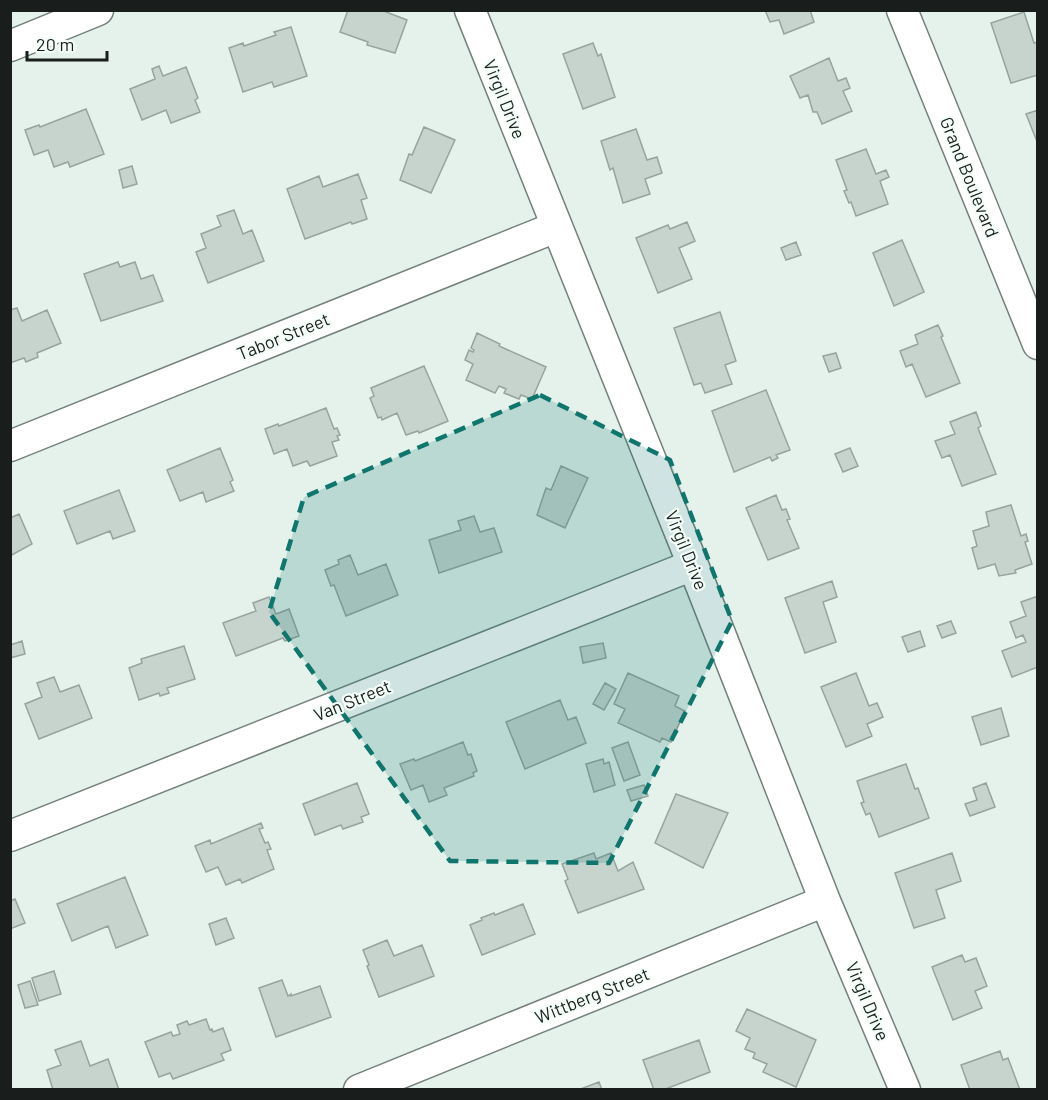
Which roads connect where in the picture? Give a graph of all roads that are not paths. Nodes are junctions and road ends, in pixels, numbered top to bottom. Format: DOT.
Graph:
graph roads {
  1 [pos="98,10"];
  2 [pos="470,10"];
  3 [pos="902,10"];
  4 [pos="10,46"];
  5 [pos="556,227"];
  6 [pos="1038,344"];
  7 [pos="10,446"];
  8 [pos="693,566"];
  9 [pos="10,836"];
  10 [pos="825,901"];
  11 [pos="358,1089"];
  12 [pos="905,1089"];
  1 -- 4 [label="street"];
  2 -- 5 [label="street, Virgil Drive"];
  3 -- 6 [label="street, Grand Boulevard"];
  5 -- 7 [label="street, Tabor Street"];
  5 -- 8 [label="street, Virgil Drive"];
  8 -- 9 [label="street, Van Street"];
  8 -- 10 [label="street, Virgil Drive"];
  10 -- 11 [label="street, Wittberg Street"];
  10 -- 12 [label="street, Virgil Drive"];
}
